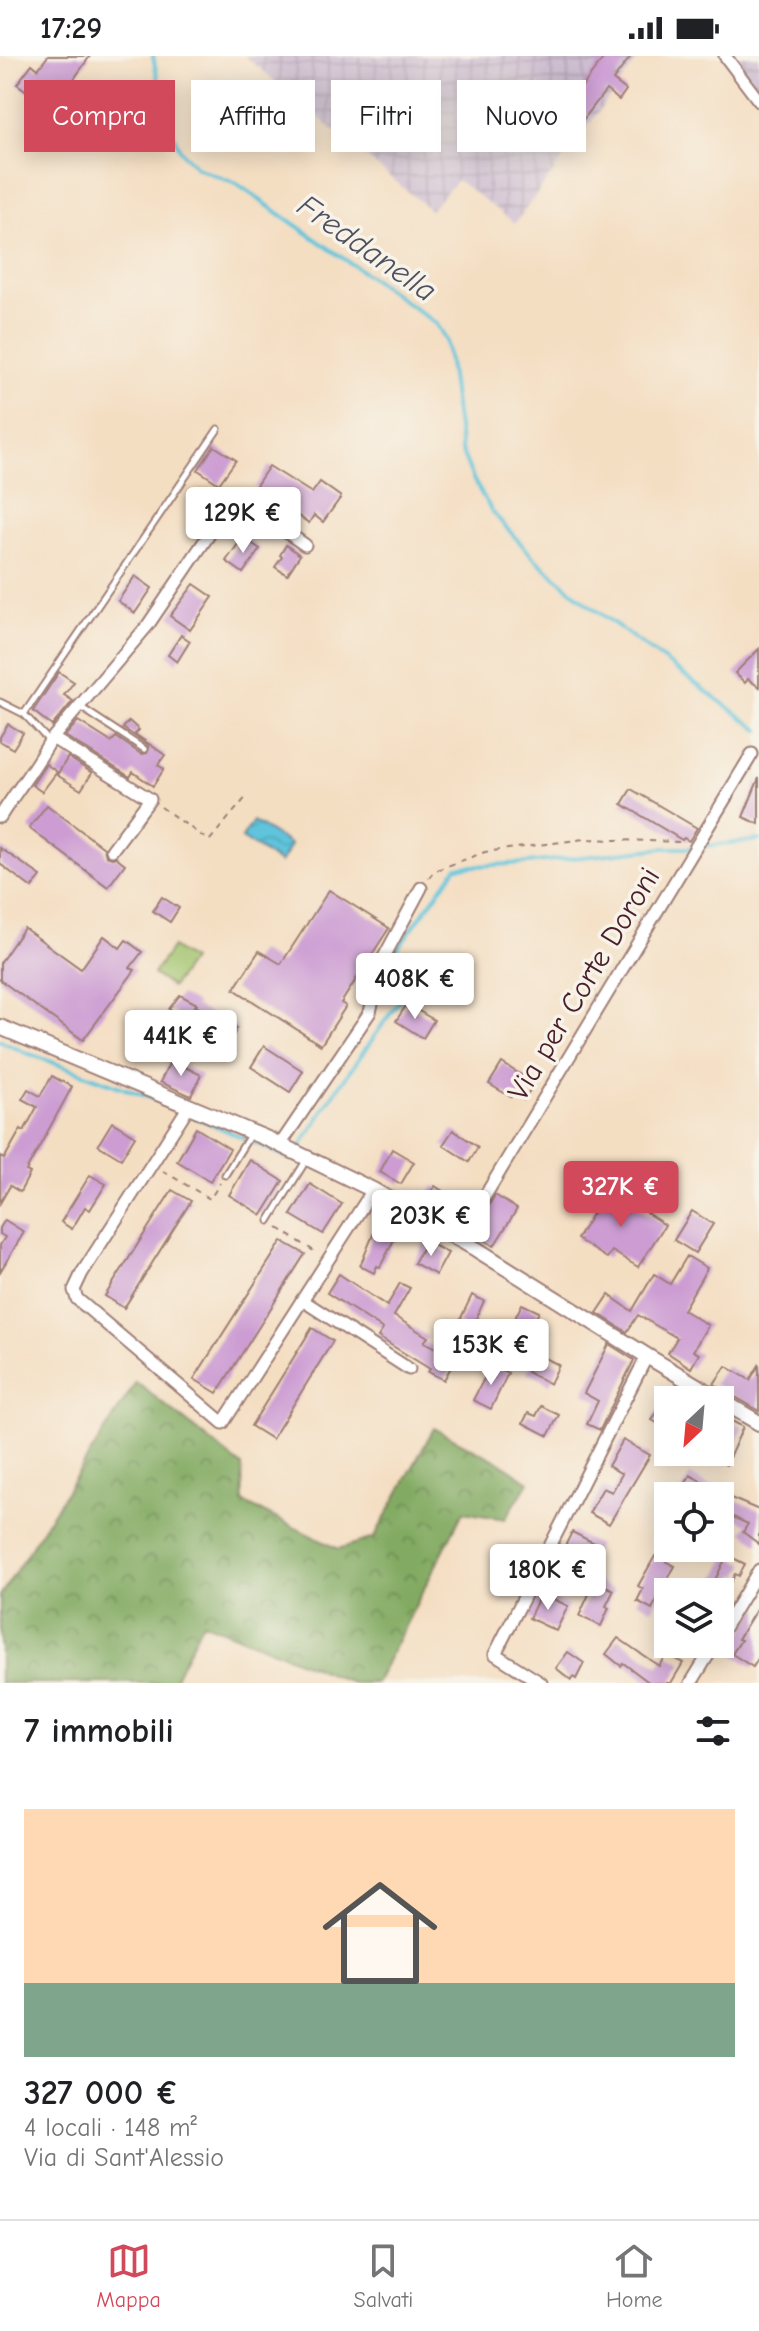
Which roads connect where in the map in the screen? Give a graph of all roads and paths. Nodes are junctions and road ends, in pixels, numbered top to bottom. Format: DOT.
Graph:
graph roads {
  1 [pos="725,56"];
  2 [pos="759,101"];
  3 [pos="218,429"];
  4 [pos="305,545"];
  5 [pos="0,702"];
  6 [pos="80,706"];
  7 [pos="24,714"];
  8 [pos="52,740"];
  9 [pos="144,749"];
  10 [pos="752,754"];
  11 [pos="248,795"];
  12 [pos="150,799"];
  13 [pos="0,817"];
  14 [pos="694,849"];
  15 [pos="112,850"];
  16 [pos="421,888"];
  17 [pos="0,1028"];
  18 [pos="186,1110"];
  19 [pos="250,1135"];
  20 [pos="280,1145"];
  21 [pos="307,1158"];
  22 [pos="152,1164"];
  23 [pos="225,1175"];
  24 [pos="373,1190"];
  25 [pos="269,1221"];
  26 [pos="459,1239"];
  27 [pos="328,1259"];
  28 [pos="302,1300"];
  29 [pos="647,1356"];
  30 [pos="409,1369"];
  31 [pos="759,1423"];
  32 [pos="759,1570"];
  33 [pos="734,1612"];
  34 [pos="706,1658"];
  35 [pos="541,1683"];
  36 [pos="691,1683"];
  1 -- 2 [label="street"];
  3 -- 7 [label="lane"];
  4 -- 6 [label="street"];
  5 -- 7 [label="lane"];
  6 -- 8 [label="street"];
  6 -- 9 [label="lane"];
  7 -- 8 [label="lane"];
  8 -- 12 [label="street"];
  8 -- 13 [label="street"];
  10 -- 14 [label="street, Via per Corte Doroni"];
  11 -- 12 [label="path"];
  12 -- 15 [label="street"];
  14 -- 16 [label="path"];
  14 -- 26 [label="street, Via per Corte Doroni"];
  16 -- 20 [label="street"];
  17 -- 18 [label="street"];
  18 -- 19 [label="street"];
  18 -- 22 [label="street"];
  19 -- 20 [label="street"];
  19 -- 23 [label="lane"];
  20 -- 21 [label="street"];
  21 -- 24 [label="street"];
  21 -- 25 [label="lane"];
  22 -- 23 [label="path"];
  22 -- 28 [label="street"];
  24 -- 26 [label="street"];
  24 -- 27 [label="street"];
  25 -- 27 [label="path"];
  26 -- 29 [label="street"];
  27 -- 28 [label="street"];
  28 -- 30 [label="street"];
  29 -- 31 [label="street"];
  29 -- 35 [label="street"];
  32 -- 33 [label="street"];
  34 -- 36 [label="street"];
}
